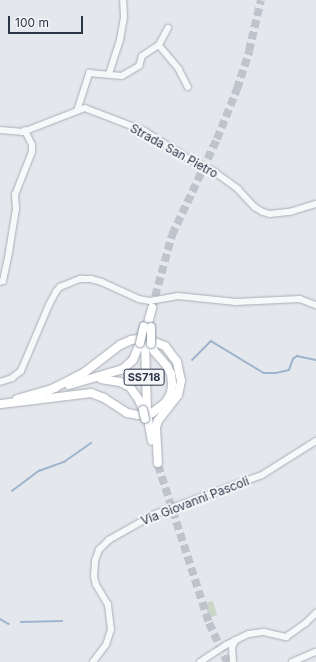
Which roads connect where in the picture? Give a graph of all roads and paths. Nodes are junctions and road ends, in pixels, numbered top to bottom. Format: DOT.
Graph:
graph roads {
  1 [pos="123,0"];
  2 [pos="168,28"];
  3 [pos="159,45"];
  4 [pos="109,74"];
  5 [pos="188,86"];
  6 [pos="78,111"];
  7 [pos="0,130"];
  8 [pos="25,131"];
  9 [pos="316,204"];
  10 [pos="0,282"];
  11 [pos="316,305"];
  12 [pos="151,311"];
  13 [pos="145,343"];
  14 [pos="0,382"];
  15 [pos="77,383"];
  16 [pos="50,390"];
  17 [pos="1,404"];
  18 [pos="145,410"];
  19 [pos="316,441"];
  20 [pos="316,613"];
  21 [pos="235,642"];
  22 [pos="316,652"];
  23 [pos="93,662"];
  24 [pos="200,662"];
  25 [pos="233,662"];
  26 [pos="292,662"];
  1 -- 4 [label="street"];
  2 -- 3 [label="street"];
  3 -- 4 [label="street"];
  3 -- 5 [label="street"];
  4 -- 6 [label="street"];
  6 -- 8 [label="street, Strada San Pietro"];
  6 -- 9 [label="street, Strada San Pietro"];
  7 -- 8 [label="street, Strada San Pietro"];
  8 -- 10 [label="street"];
  11 -- 14 [label="street"];
  12 -- 13 [label="highway, SS718"];
  13 -- 15 [label="highway"];
  13 -- 17 [label="highway"];
  13 -- 18 [label="highway, SS718"];
  15 -- 16 [label="highway"];
  15 -- 18 [label="highway"];
  16 -- 17 [label="highway"];
  16 -- 18 [label="highway, SS718"];
  19 -- 23 [label="street, Via Giovanni Pascoli"];
  20 -- 21 [label="street"];
  21 -- 24 [label="street"];
  21 -- 25 [label="street"];
  22 -- 26 [label="street"];
}
